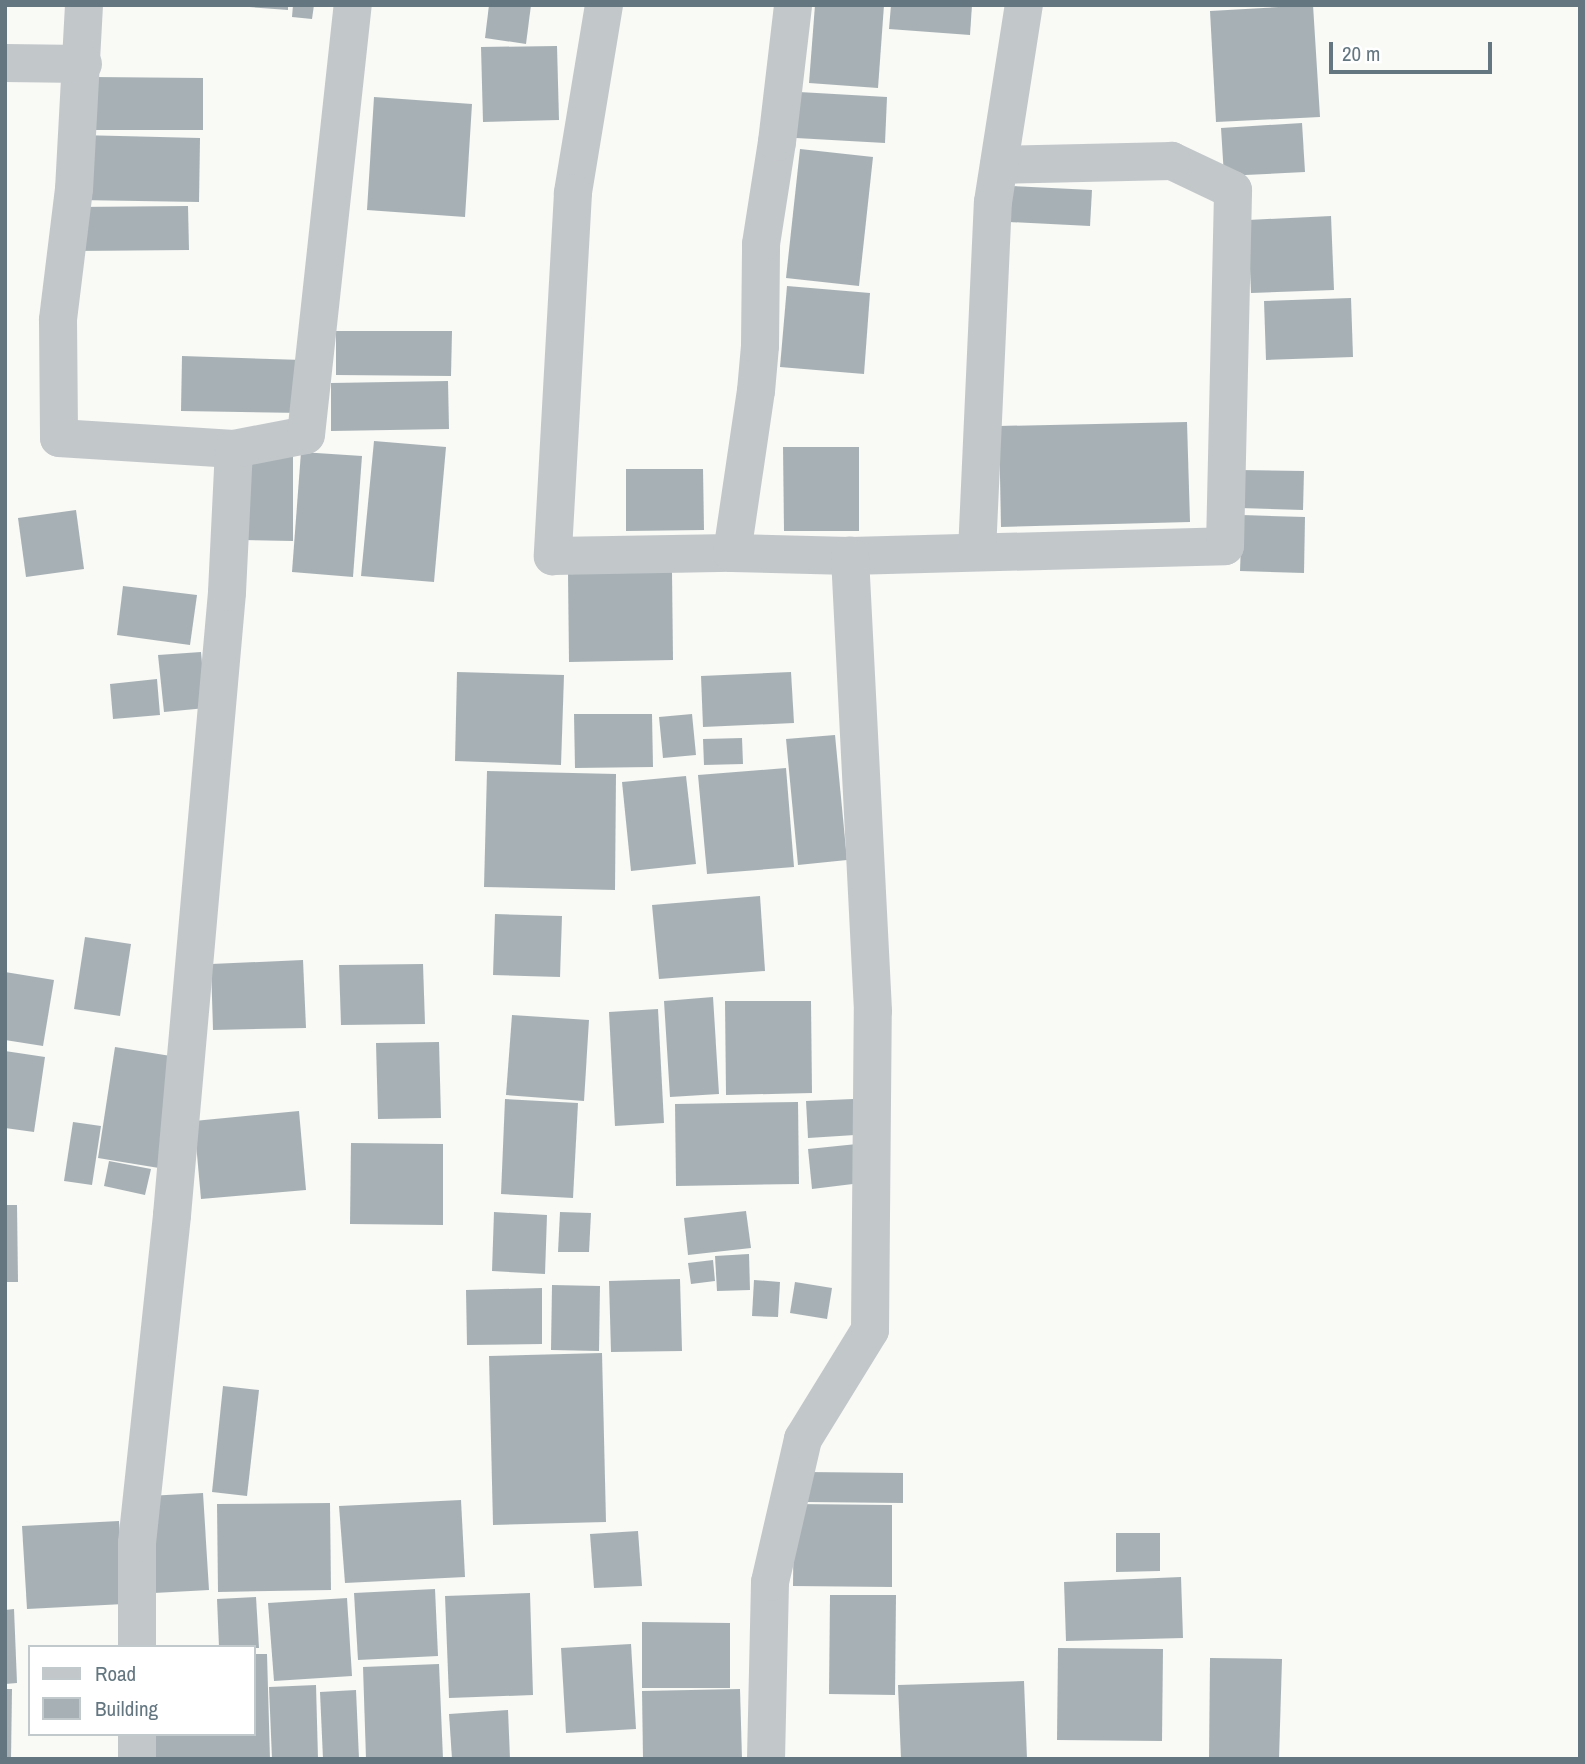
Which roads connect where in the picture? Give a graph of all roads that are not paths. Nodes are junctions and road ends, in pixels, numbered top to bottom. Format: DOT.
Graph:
graph roads {
  1 [pos="84,5"];
  2 [pos="353,5"];
  3 [pos="604,5"];
  4 [pos="793,5"];
  5 [pos="1024,5"];
  6 [pos="5,63"];
  7 [pos="83,64"];
  8 [pos="999,165"];
  9 [pos="234,449"];
  10 [pos="977,552"];
  11 [pos="732,554"];
  12 [pos="850,556"];
  13 [pos="137,1645"];
  14 [pos="137,1736"];
  15 [pos="137,1759"];
  16 [pos="766,1759"];
  1 -- 7 [label="street"];
  2 -- 9 [label="street"];
  3 -- 11 [label="street"];
  4 -- 11 [label="street"];
  5 -- 8 [label="street"];
  6 -- 7 [label="street"];
  7 -- 9 [label="street"];
  8 -- 10 [label="street"];
  8 -- 10 [label="street"];
  9 -- 13 [label="street"];
  10 -- 12 [label="street"];
  11 -- 12 [label="street"];
  12 -- 16 [label="street"];
  14 -- 15 [label="street"];
}
